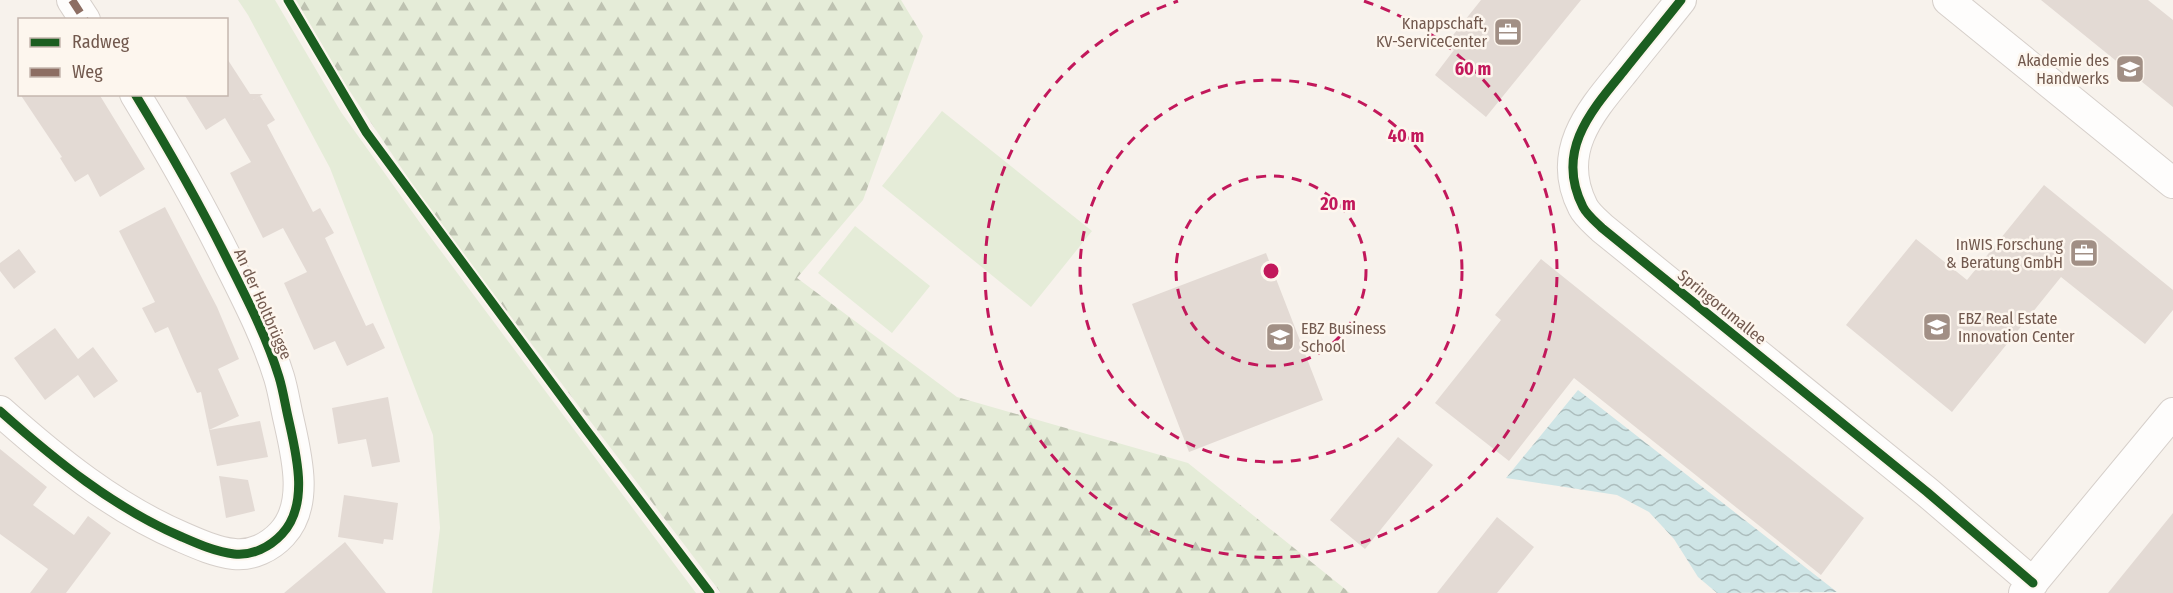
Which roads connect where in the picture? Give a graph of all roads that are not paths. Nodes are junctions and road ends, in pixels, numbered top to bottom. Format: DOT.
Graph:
graph roads {
  1 [pos="72,0"];
  2 [pos="1681,0"];
  3 [pos="1948,0"];
  4 [pos="84,18"];
  5 [pos="136,96"];
  6 [pos="2173,183"];
  7 [pos="0,411"];
  8 [pos="2173,413"];
  9 [pos="2029,588"];
  1 -- 4 [label="street"];
  2 -- 9 [label="street, Springorumallee"];
  3 -- 6 [label="street"];
  5 -- 7 [label="street, An der Holtbrügge"];
  8 -- 9 [label="street, Springorumallee"];
}
